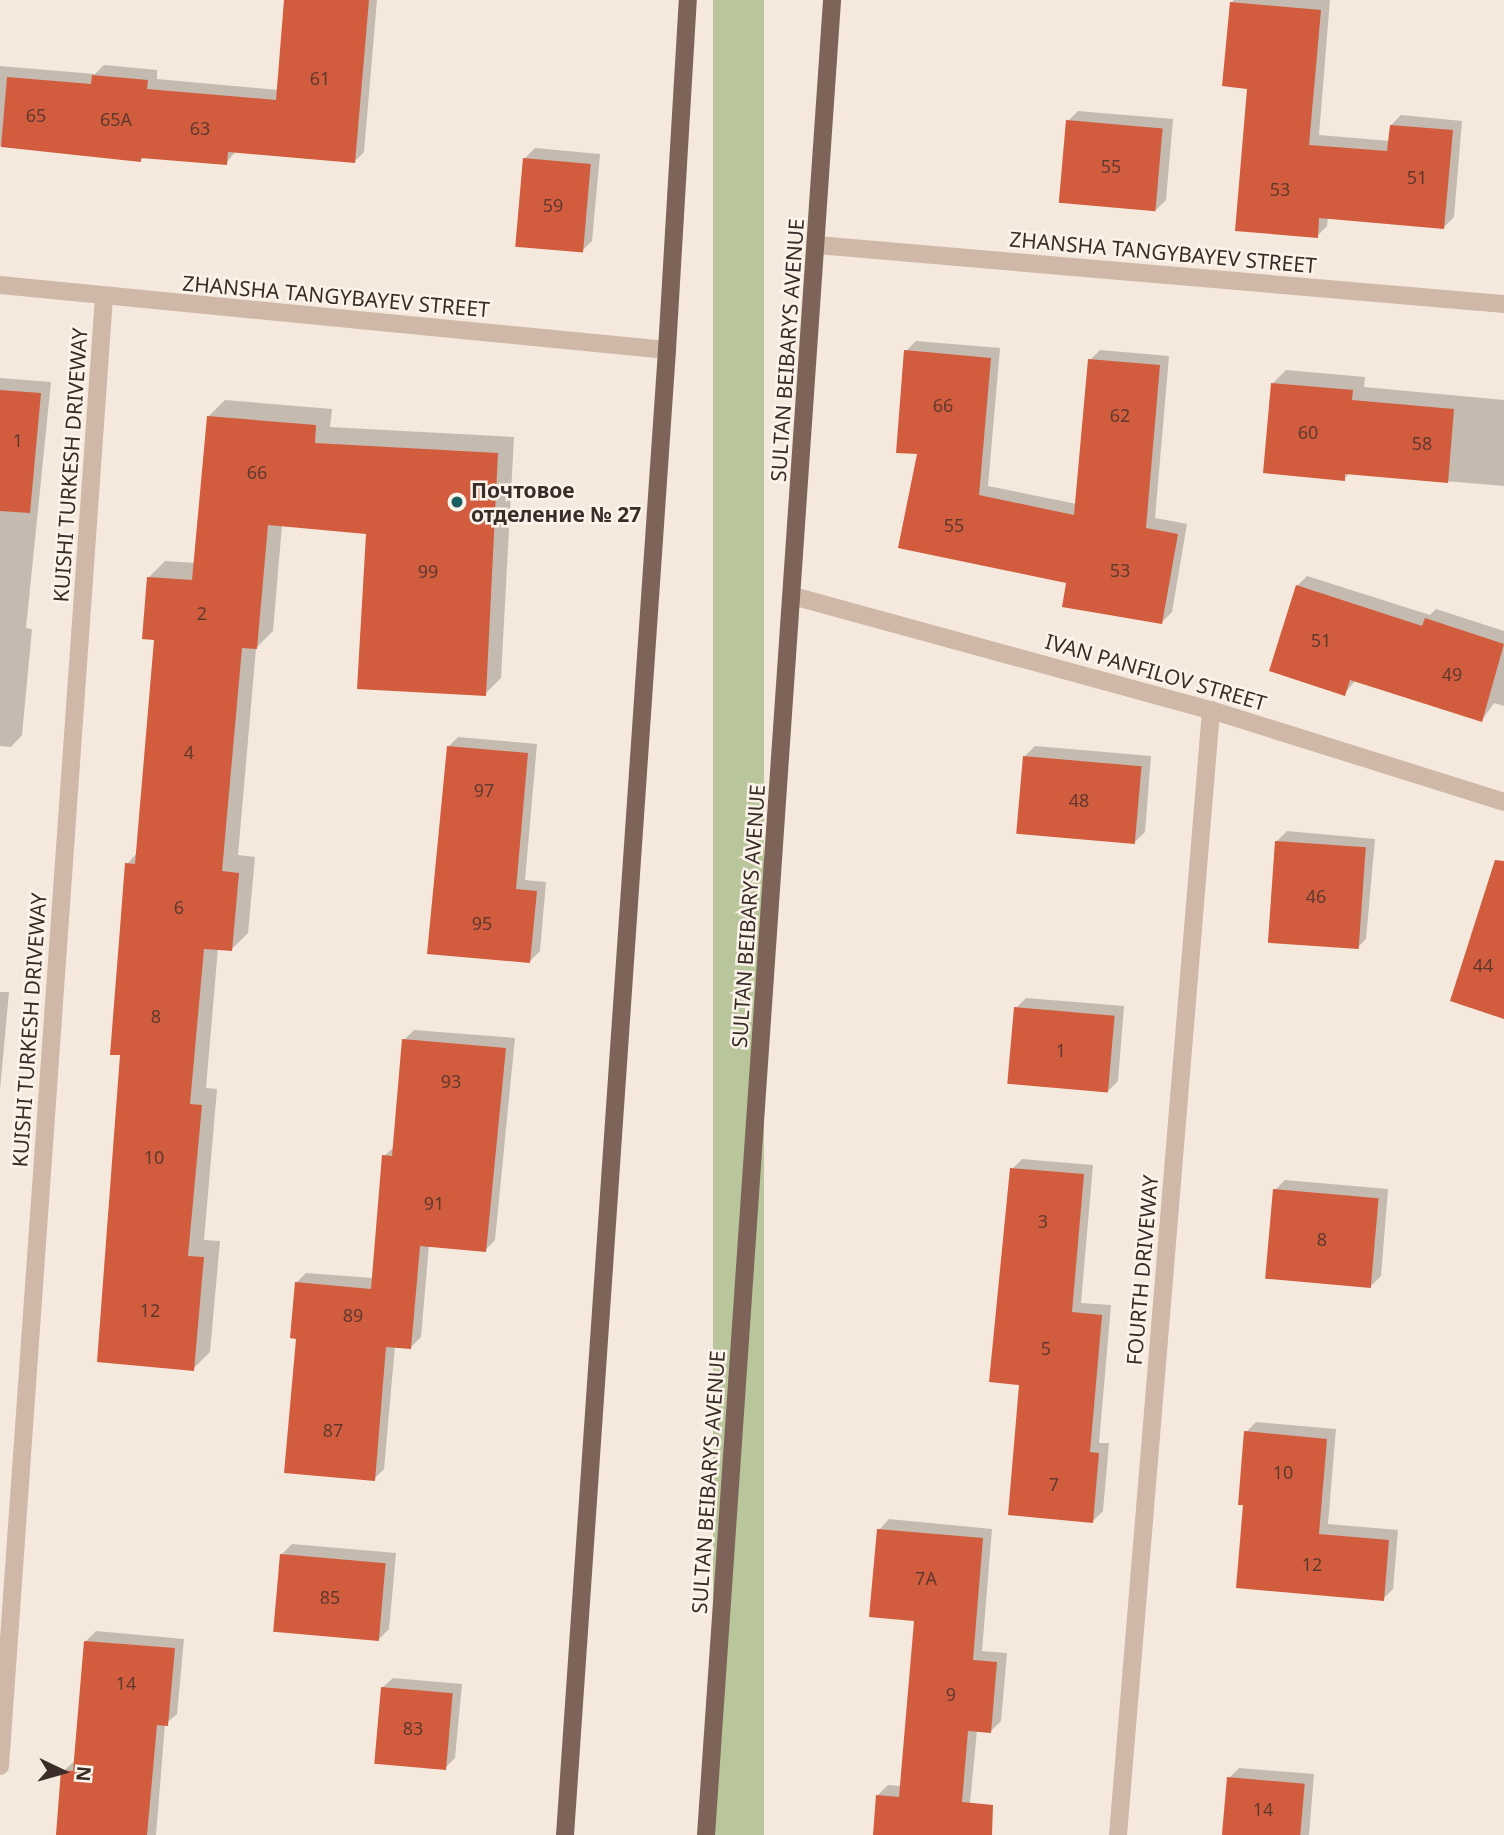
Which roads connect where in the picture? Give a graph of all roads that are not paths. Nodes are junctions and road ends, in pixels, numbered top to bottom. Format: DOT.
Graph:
graph roads {
  1 [pos="688,0"];
  2 [pos="832,0"];
  3 [pos="817,245"];
  4 [pos="0,285"];
  5 [pos="104,298"];
  6 [pos="1504,304"];
  7 [pos="667,350"];
  8 [pos="793,596"];
  9 [pos="1211,710"];
  10 [pos="1504,802"];
  11 [pos="0,1766"];
  12 [pos="565,1835"];
  13 [pos="706,1835"];
  14 [pos="1118,1835"];
  1 -- 7 [label="main road"];
  2 -- 3 [label="main road, SULTAN BEIBARYS AVENUE"];
  3 -- 6 [label="street, ZHANSHA TANGYBAYEV STREET"];
  3 -- 8 [label="main road, SULTAN BEIBARYS AVENUE"];
  4 -- 5 [label="street, ZHANSHA TANGYBAYEV STREET"];
  5 -- 7 [label="street, ZHANSHA TANGYBAYEV STREET"];
  5 -- 11 [label="street, KUISHI TURKESH DRIVEWAY"];
  7 -- 12 [label="main road"];
  8 -- 9 [label="street, IVAN PANFILOV STREET"];
  8 -- 13 [label="main road, SULTAN BEIBARYS AVENUE"];
  9 -- 10 [label="street, IVAN PANFILOV STREET"];
  9 -- 14 [label="street, FOURTH DRIVEWAY"];
}
